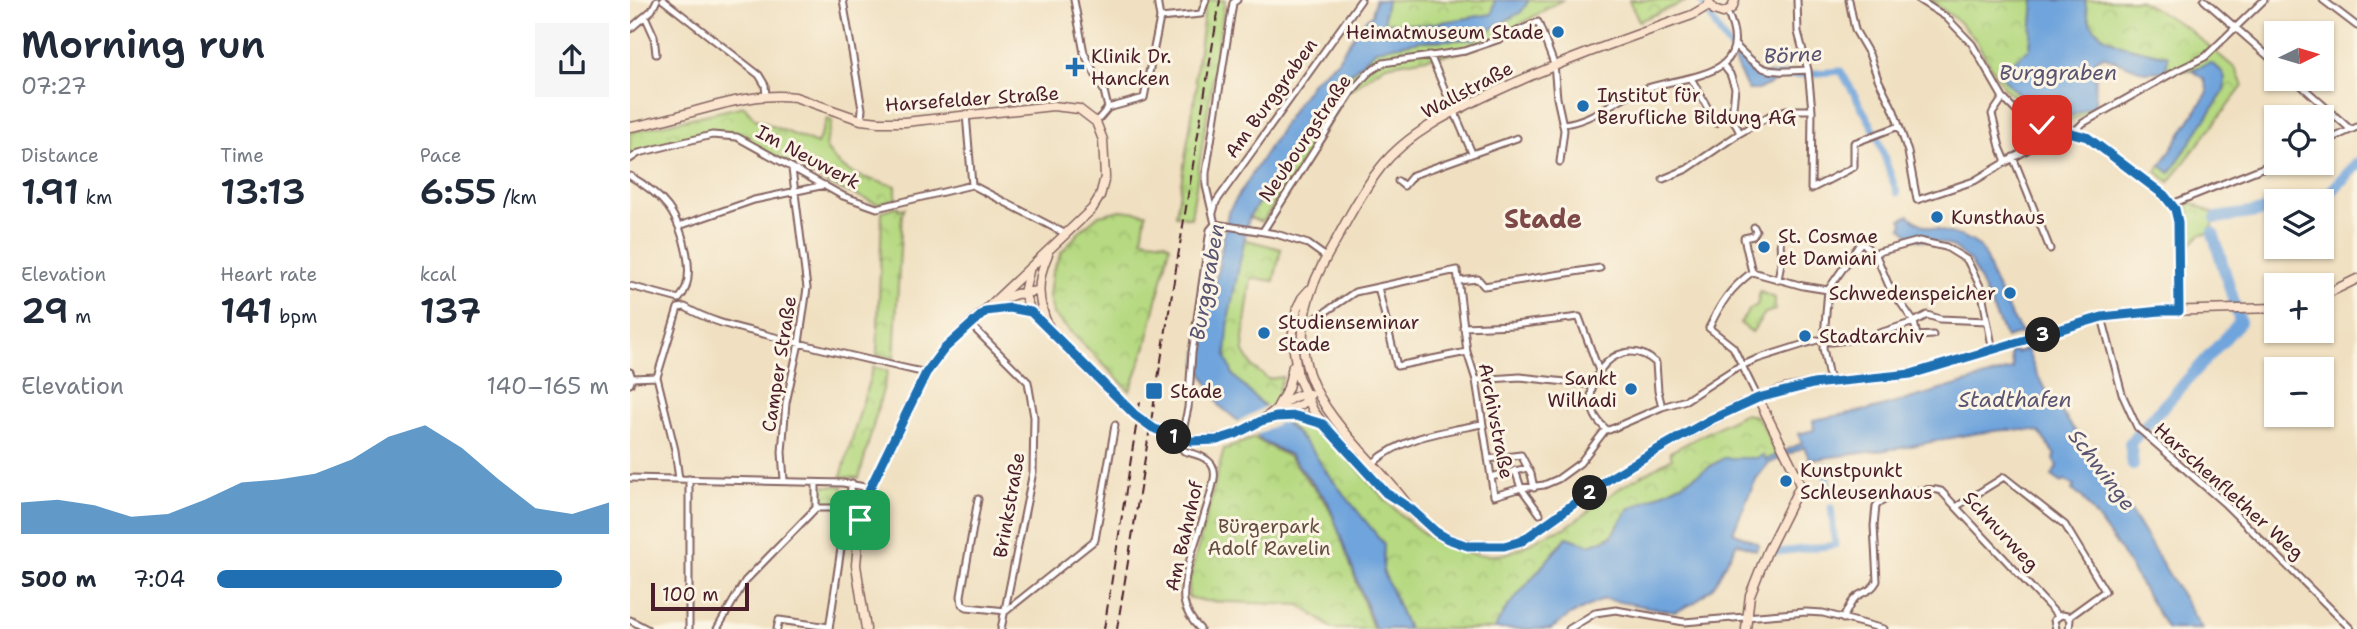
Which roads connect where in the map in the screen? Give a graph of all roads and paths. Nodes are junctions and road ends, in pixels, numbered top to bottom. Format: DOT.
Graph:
graph roads {
  1 [pos="660,0"];
  2 [pos="843,0"];
  3 [pos="1074,0"];
  4 [pos="1157,0"];
  5 [pos="1206,0"];
  6 [pos="1237,0"];
  7 [pos="1735,0"];
  8 [pos="1797,0"];
  9 [pos="1849,0"];
  10 [pos="1919,0"];
  11 [pos="2204,0"];
  12 [pos="2264,0"];
  13 [pos="2323,0"];
  14 [pos="1359,1"];
  15 [pos="1708,4"];
  16 [pos="1727,12"];
  17 [pos="645,16"];
  18 [pos="1160,18"];
  19 [pos="2357,26"];
  20 [pos="2236,27"];
  21 [pos="630,29"];
  22 [pos="1734,47"];
  23 [pos="2264,52"];
  24 [pos="656,54"];
  25 [pos="1430,55"];
  26 [pos="1554,64"];
  27 [pos="1723,65"];
  28 [pos="1808,70"];
  29 [pos="1691,78"];
  30 [pos="2309,91"];
  31 [pos="766,96"];
  32 [pos="2003,97"];
  33 [pos="1108,108"];
  34 [pos="1812,110"];
  35 [pos="1454,111"];
  36 [pos="966,114"];
  37 [pos="861,120"];
  38 [pos="1096,122"];
  39 [pos="1716,123"];
  40 [pos="1563,124"];
  41 [pos="2042,125"];
  42 [pos="1899,126"];
  43 [pos="630,127"];
  44 [pos="2354,128"];
  45 [pos="2074,132"];
  46 [pos="1740,133"];
  47 [pos="2334,137"];
  48 [pos="1517,138"];
  49 [pos="1472,153"];
  50 [pos="2013,157"];
  51 [pos="630,159"];
  52 [pos="2007,161"];
  53 [pos="1560,162"];
  54 [pos="2264,167"];
  55 [pos="792,169"];
  56 [pos="630,176"];
  57 [pos="1663,179"];
  58 [pos="1398,181"];
  59 [pos="825,185"];
  60 [pos="972,185"];
  61 [pos="794,191"];
  62 [pos="2172,204"];
  63 [pos="1213,213"];
  64 [pos="1219,223"];
  65 [pos="679,226"];
  66 [pos="1754,227"];
  67 [pos="1263,231"];
  68 [pos="1066,233"];
  69 [pos="1780,240"];
  70 [pos="2050,249"];
  71 [pos="1050,251"];
  72 [pos="1875,253"];
  73 [pos="1326,257"];
  74 [pos="1030,268"];
  75 [pos="1600,268"];
  76 [pos="1752,272"];
  77 [pos="1779,279"];
  78 [pos="2357,279"];
  79 [pos="1458,281"];
  80 [pos="1014,282"];
  81 [pos="630,286"];
  82 [pos="1378,288"];
  83 [pos="1024,289"];
  84 [pos="1309,290"];
  85 [pos="1828,290"];
  86 [pos="2334,290"];
  87 [pos="1038,291"];
  88 [pos="995,303"];
  89 [pos="2264,309"];
  90 [pos="986,311"];
  91 [pos="2179,311"];
  92 [pos="1031,312"];
  93 [pos="2102,317"];
  94 [pos="1987,321"];
  95 [pos="1914,322"];
  96 [pos="1303,323"];
  97 [pos="971,325"];
  98 [pos="1463,327"];
  99 [pos="1050,332"];
  100 [pos="1933,335"];
  101 [pos="1823,341"];
  102 [pos="799,344"];
  103 [pos="1993,351"];
  104 [pos="1467,352"];
  105 [pos="1294,359"];
  106 [pos="1741,365"];
  107 [pos="1599,371"];
  108 [pos="926,373"];
  109 [pos="656,377"];
  110 [pos="631,378"];
  111 [pos="1476,380"];
  112 [pos="1830,382"];
  113 [pos="1593,386"];
  114 [pos="1309,394"];
  115 [pos="1758,398"];
  116 [pos="1662,407"];
  117 [pos="1276,412"];
  118 [pos="1323,424"];
  119 [pos="1482,424"];
  120 [pos="1115,425"];
  121 [pos="1606,429"];
  122 [pos="1488,459"];
  123 [pos="1373,463"];
  124 [pos="1527,468"];
  125 [pos="1365,470"];
  126 [pos="1515,470"];
  127 [pos="1491,477"];
  128 [pos="630,478"];
  129 [pos="679,479"];
  130 [pos="689,479"];
  131 [pos="784,481"];
  132 [pos="816,483"];
  133 [pos="852,484"];
  134 [pos="870,488"];
  135 [pos="1521,488"];
  136 [pos="1534,488"];
  137 [pos="978,499"];
  138 [pos="1956,507"];
  139 [pos="816,508"];
  140 [pos="847,508"];
  141 [pos="1411,509"];
  142 [pos="1540,514"];
  143 [pos="1006,611"];
  144 [pos="2058,615"];
  145 [pos="1746,618"];
  146 [pos="2069,618"];
  147 [pos="1843,619"];
  148 [pos="630,620"];
  149 [pos="829,628"];
  150 [pos="647,629"];
  151 [pos="689,629"];
  152 [pos="716,629"];
  153 [pos="777,629"];
  154 [pos="866,629"];
  155 [pos="1001,629"];
  156 [pos="1200,629"];
  157 [pos="1569,629"];
  158 [pos="1746,629"];
  159 [pos="1884,629"];
  160 [pos="2055,629"];
  161 [pos="2069,629"];
  162 [pos="2351,629"];
  1 -- 17 [label="street"];
  1 -- 31 [label="street"];
  2 -- 37 [label="street"];
  3 -- 33 [label="street"];
  4 -- 18 [label="street"];
  5 -- 18 [label="street"];
  6 -- 63 [label="street"];
  7 -- 16 [label="main road"];
  8 -- 28 [label="street"];
  9 -- 42 [label="street"];
  10 -- 32 [label="street"];
  11 -- 20 [label="street"];
  12 -- 20 [label="street"];
  13 -- 19 [label="street"];
  14 -- 63 [label="street, Am Burggraben"];
  15 -- 16 [label="main road"];
  15 -- 26 [label="main road, Wallstraße"];
  16 -- 22 [label="street"];
  17 -- 21 [label="street"];
  17 -- 24 [label="street"];
  18 -- 33 [label="street"];
  20 -- 23 [label="street"];
  20 -- 45 [label="street"];
  22 -- 27 [label="street"];
  22 -- 28 [label="street"];
  25 -- 26 [label="street, Neubourgstraße"];
  25 -- 35 [label="street"];
  25 -- 67 [label="street, Neubourgstraße"];
  26 -- 35 [label="main road, Wallstraße"];
  26 -- 40 [label="street"];
  27 -- 29 [label="street"];
  27 -- 46 [label="street"];
  28 -- 34 [label="street"];
  29 -- 39 [label="street"];
  29 -- 40 [label="street"];
  30 -- 44 [label="street"];
  31 -- 37 [label="main road, Harsefelder Straße"];
  31 -- 43 [label="main road, Harsefelder Straße"];
  32 -- 41 [label="street"];
  32 -- 52 [label="street"];
  33 -- 38 [label="street"];
  34 -- 42 [label="street"];
  34 -- 46 [label="street"];
  35 -- 49 [label="street"];
  35 -- 73 [label="main road, Wallstraße"];
  36 -- 37 [label="main road, Harsefelder Straße"];
  36 -- 38 [label="main road, Harsefelder Straße"];
  36 -- 60 [label="street"];
  38 -- 68 [label="main road"];
  40 -- 53 [label="street"];
  41 -- 45 [label="street"];
  41 -- 50 [label="street"];
  42 -- 52 [label="street"];
  44 -- 47 [label="street"];
  45 -- 62 [label="street"];
  46 -- 57 [label="street"];
  48 -- 49 [label="street"];
  49 -- 58 [label="street"];
  50 -- 52 [label="street"];
  50 -- 70 [label="street"];
  51 -- 55 [label="street, Im Neuwerk"];
  54 -- 62 [label="street"];
  55 -- 59 [label="street, Im Neuwerk"];
  55 -- 61 [label="street, Camper Straße"];
  56 -- 65 [label="street"];
  59 -- 60 [label="street, Im Neuwerk"];
  59 -- 61 [label="street"];
  60 -- 68 [label="street"];
  61 -- 65 [label="street"];
  61 -- 102 [label="street, Camper Straße"];
  62 -- 91 [label="street"];
  63 -- 64 [label="street"];
  64 -- 67 [label="street"];
  64 -- 156 [label="street, Am Bahnhof"];
  65 -- 81 [label="street"];
  66 -- 76 [label="street"];
  67 -- 73 [label="street"];
  68 -- 71 [label="main road"];
  69 -- 77 [label="street"];
  71 -- 74 [label="main road"];
  71 -- 87 [label="main road"];
  72 -- 85 [label="street"];
  72 -- 94 [label="street"];
  72 -- 95 [label="street"];
  73 -- 84 [label="main road, Wallstraße"];
  74 -- 80 [label="main road"];
  74 -- 83 [label="main road"];
  75 -- 79 [label="street"];
  76 -- 77 [label="street"];
  76 -- 106 [label="street"];
  77 -- 85 [label="street"];
  78 -- 86 [label="main road"];
  79 -- 82 [label="street, Archivstraße"];
  79 -- 98 [label="street, Archivstraße"];
  80 -- 83 [label="main road"];
  80 -- 88 [label="main road"];
  82 -- 96 [label="street"];
  82 -- 104 [label="street"];
  83 -- 87 [label="main road"];
  83 -- 88 [label="main road"];
  83 -- 92 [label="main road"];
  84 -- 96 [label="main road, Wallstraße"];
  84 -- 105 [label="main road, Wallstraße"];
  85 -- 101 [label="street"];
  87 -- 99 [label="main road"];
  88 -- 90 [label="main road"];
  89 -- 91 [label="main road"];
  90 -- 92 [label="main road"];
  90 -- 97 [label="main road"];
  91 -- 93 [label="main road"];
  92 -- 99 [label="main road"];
  93 -- 103 [label="main road"];
  93 -- 162 [label="street, Harschenflether Weg"];
  94 -- 95 [label="street"];
  94 -- 103 [label="street"];
  95 -- 100 [label="street"];
  95 -- 101 [label="street"];
  96 -- 114 [label="main road, Wallstraße"];
  97 -- 108 [label="main road"];
  97 -- 143 [label="street, Brinkstraße"];
  98 -- 104 [label="street, Archivstraße"];
  98 -- 107 [label="street"];
  99 -- 117 [label="main road, bridge"];
  101 -- 106 [label="street"];
  101 -- 112 [label="street"];
  102 -- 108 [label="street"];
  102 -- 109 [label="street"];
  102 -- 131 [label="street, Camper Straße"];
  103 -- 112 [label="main road"];
  104 -- 111 [label="street, Archivstraße"];
  105 -- 114 [label="main road, Wallstraße"];
  105 -- 117 [label="main road"];
  106 -- 115 [label="street"];
  106 -- 116 [label="street"];
  107 -- 113 [label="street"];
  107 -- 116 [label="street"];
  108 -- 134 [label="main road"];
  109 -- 110 [label="street"];
  109 -- 129 [label="street"];
  111 -- 113 [label="street"];
  111 -- 119 [label="street, Archivstraße"];
  112 -- 115 [label="main road"];
  113 -- 121 [label="street"];
  114 -- 117 [label="main road"];
  114 -- 118 [label="main road, Wallstraße"];
  114 -- 123 [label="main road"];
  115 -- 141 [label="main road"];
  115 -- 145 [label="main road"];
  116 -- 121 [label="street"];
  117 -- 118 [label="main road"];
  118 -- 125 [label="main road, Wallstraße"];
  119 -- 122 [label="street, Archivstraße"];
  119 -- 123 [label="street"];
  120 -- 143 [label="street"];
  121 -- 136 [label="street"];
  122 -- 124 [label="street"];
  122 -- 127 [label="street, Archivstraße"];
  123 -- 125 [label="main road"];
  123 -- 141 [label="main road"];
  124 -- 126 [label="street"];
  124 -- 136 [label="street"];
  125 -- 141 [label="main road, Wallstraße"];
  126 -- 127 [label="street"];
  126 -- 135 [label="street"];
  127 -- 135 [label="street, Archivstraße"];
  128 -- 129 [label="street"];
  129 -- 130 [label="street"];
  130 -- 131 [label="street"];
  130 -- 151 [label="street"];
  131 -- 132 [label="street"];
  132 -- 133 [label="street"];
  132 -- 139 [label="street"];
  133 -- 134 [label="street"];
  133 -- 140 [label="street"];
  134 -- 154 [label="main road"];
  135 -- 136 [label="street"];
  135 -- 142 [label="street"];
  137 -- 143 [label="street"];
  138 -- 144 [label="street, Schnurweg"];
  138 -- 146 [label="street"];
  138 -- 147 [label="street, Schnurweg"];
  139 -- 140 [label="street"];
  139 -- 152 [label="street"];
  140 -- 149 [label="street"];
  143 -- 155 [label="street, Brinkstraße"];
  144 -- 146 [label="street"];
  144 -- 160 [label="street"];
  145 -- 147 [label="street"];
  145 -- 157 [label="street"];
  145 -- 158 [label="main road"];
  146 -- 161 [label="street"];
  147 -- 159 [label="street"];
  148 -- 150 [label="street"];
  149 -- 153 [label="street"];
}
